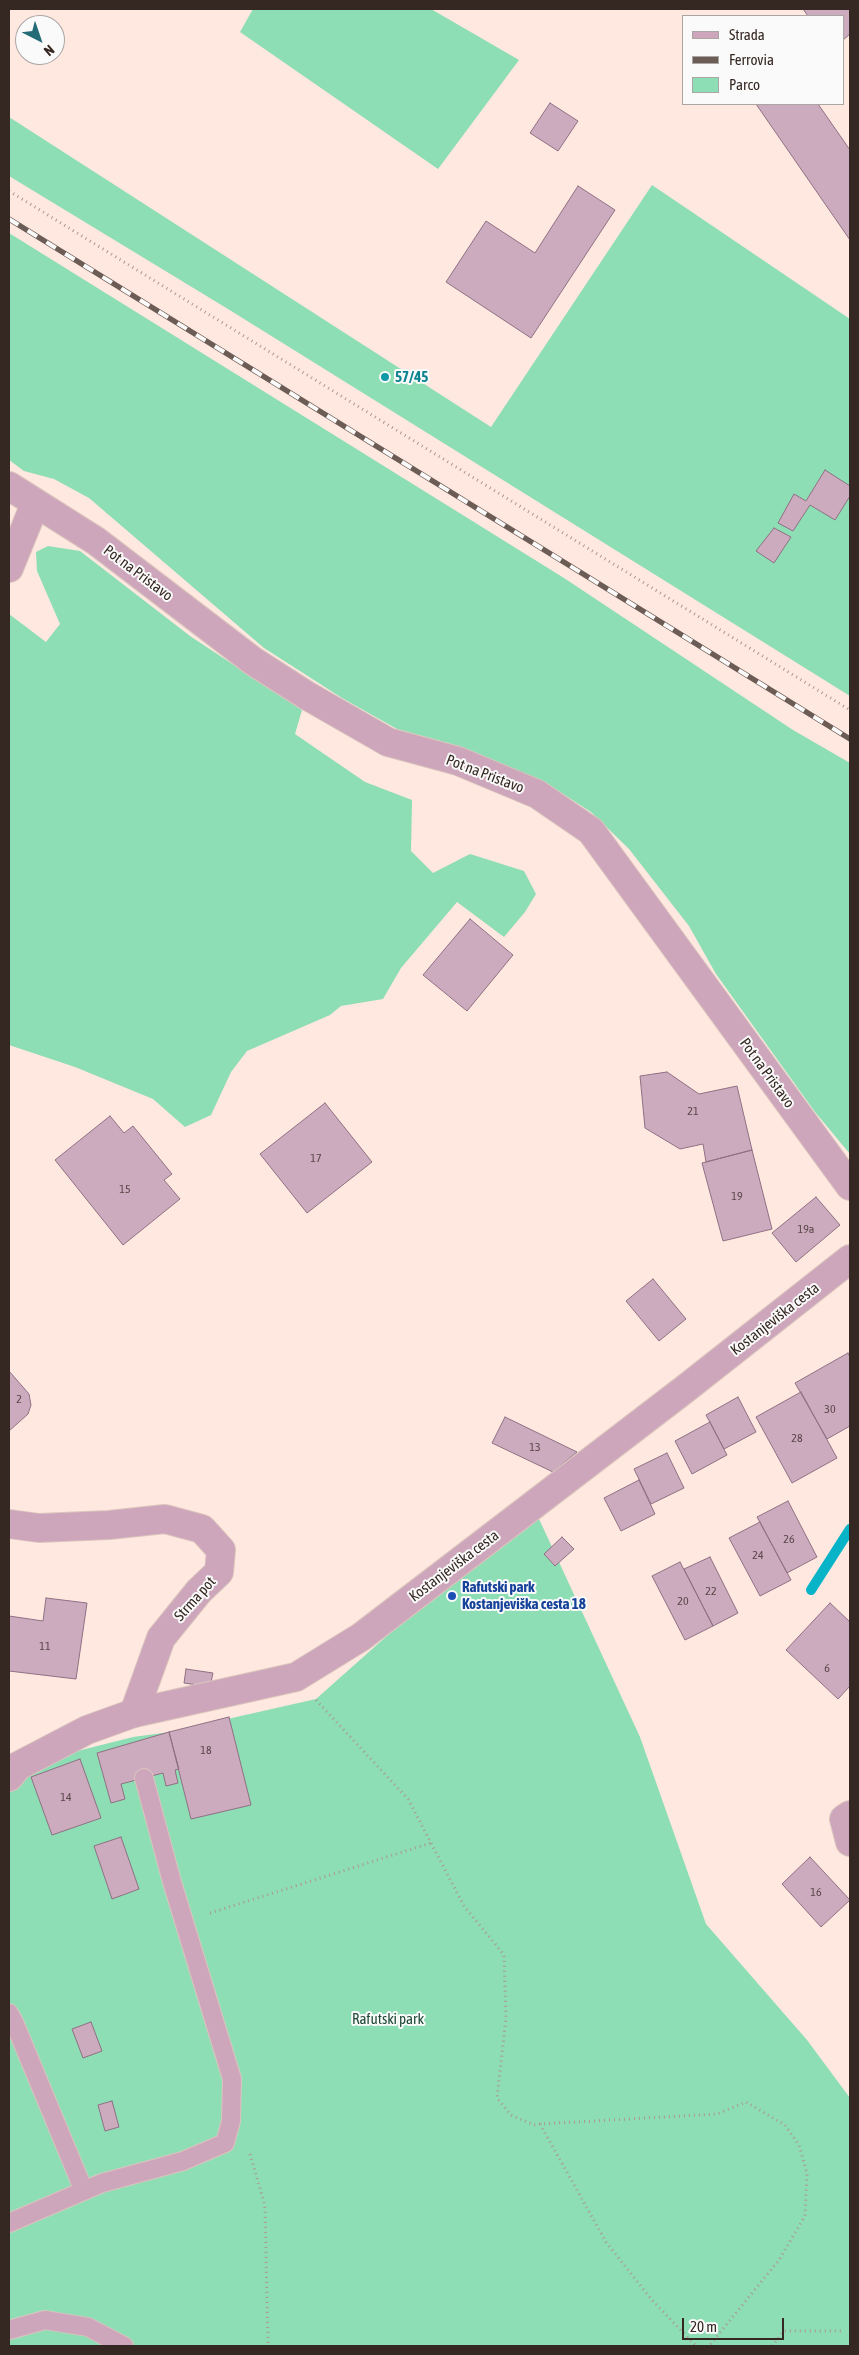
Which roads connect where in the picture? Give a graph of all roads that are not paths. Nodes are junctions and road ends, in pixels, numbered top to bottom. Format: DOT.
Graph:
graph roads {
  1 [pos="9,486"];
  2 [pos="35,504"];
  3 [pos="9,568"];
  4 [pos="850,1186"];
  5 [pos="850,1259"];
  6 [pos="9,1524"];
  7 [pos="134,1714"];
  8 [pos="9,1777"];
  9 [pos="144,1778"];
  10 [pos="850,1815"];
  11 [pos="850,1842"];
  12 [pos="9,2014"];
  13 [pos="84,2191"];
  14 [pos="9,2223"];
  15 [pos="9,2330"];
  16 [pos="124,2346"];
  1 -- 2 [label="street, Pot na Pristavo"];
  2 -- 3 [label="street"];
  2 -- 4 [label="street, Pot na Pristavo"];
  5 -- 7 [label="street, Kostanjeviška cesta"];
  6 -- 7 [label="street, Strma pot"];
  7 -- 8 [label="street, Kostanjeviška cesta"];
  9 -- 13 [label="lane"];
  10 -- 11 [label="street"];
  12 -- 13 [label="lane"];
  13 -- 14 [label="lane"];
  15 -- 16 [label="lane"];
}
